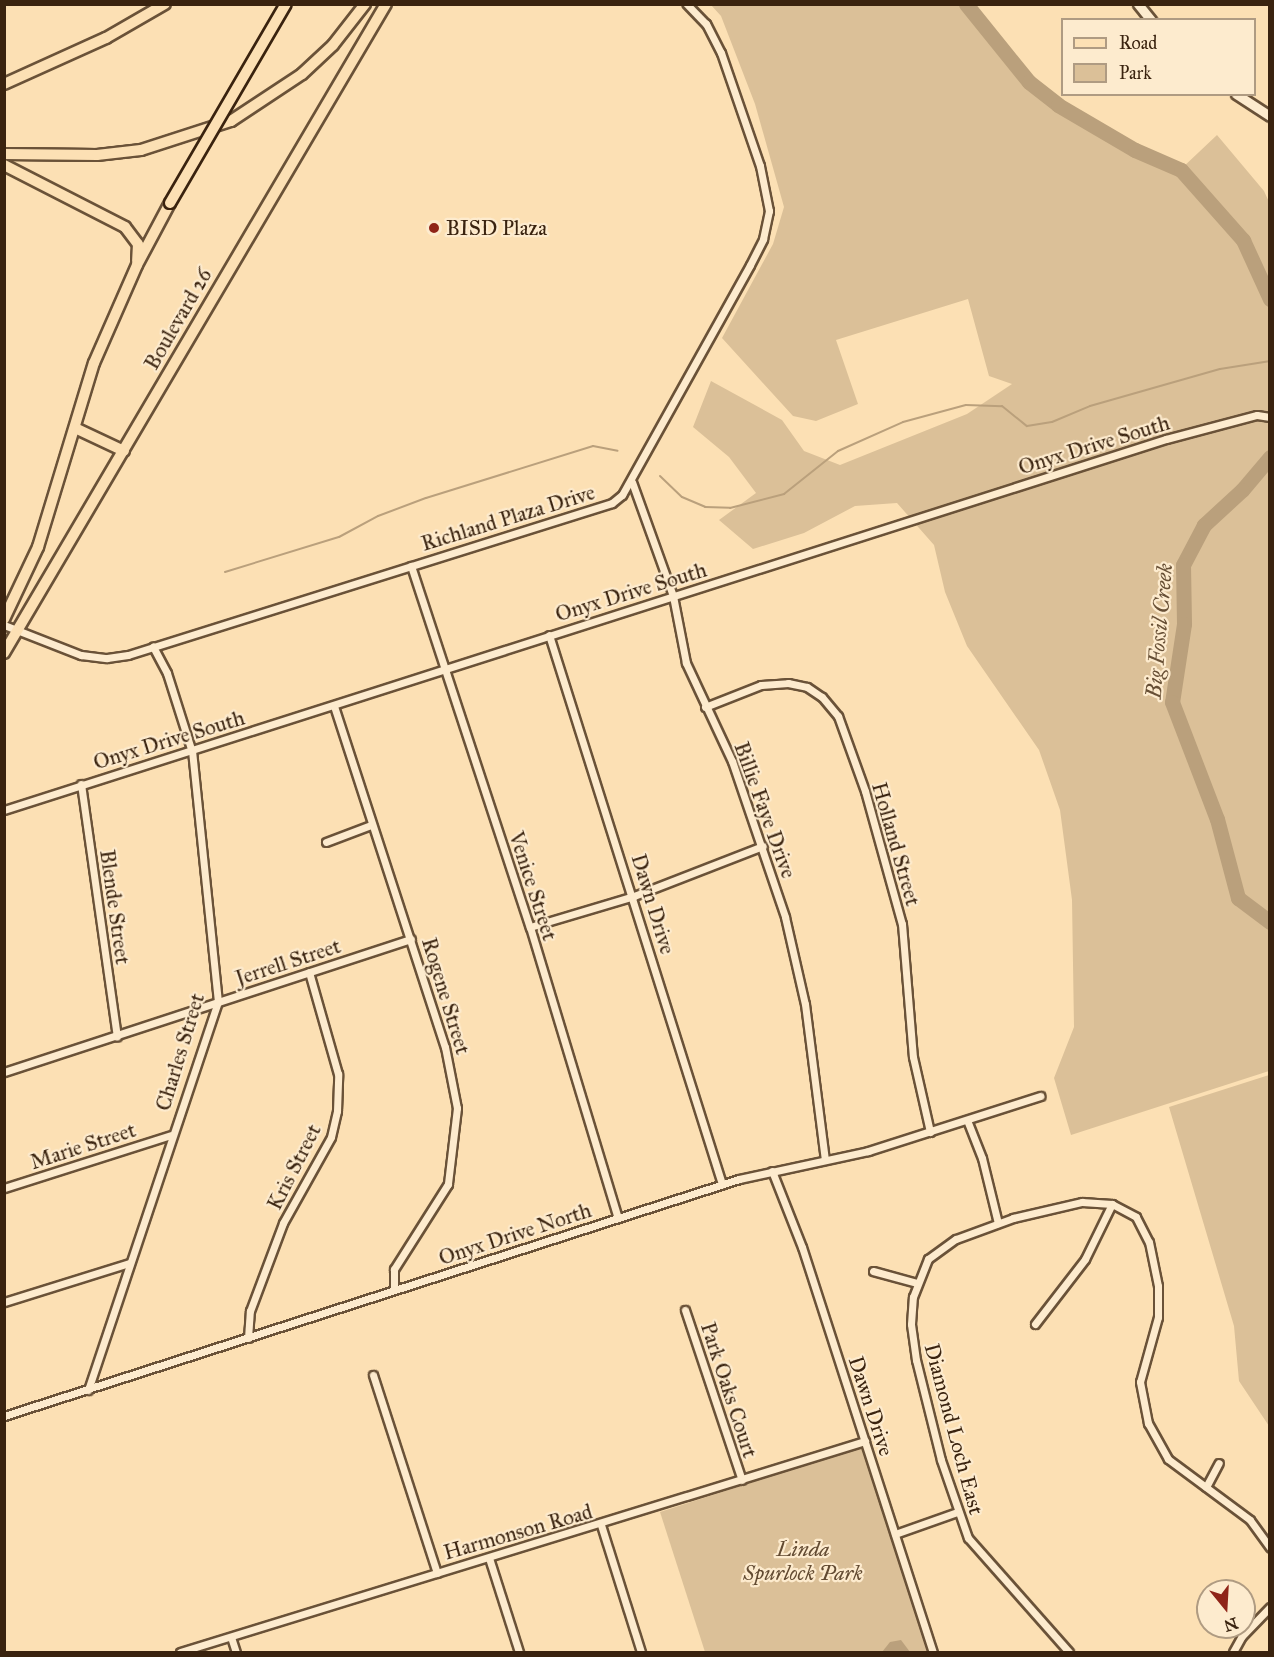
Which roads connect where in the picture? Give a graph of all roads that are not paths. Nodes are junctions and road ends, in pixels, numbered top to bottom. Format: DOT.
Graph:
graph roads {
  1 [pos="165,4"];
  2 [pos="286,4"];
  3 [pos="365,4"];
  4 [pos="386,4"];
  5 [pos="687,4"];
  6 [pos="1138,4"];
  7 [pos="1149,18"];
  8 [pos="4,84"];
  9 [pos="1239,96"];
  10 [pos="1269,116"];
  11 [pos="4,154"];
  12 [pos="4,165"];
  13 [pos="137,265"];
  14 [pos="1269,417"];
  15 [pos="75,428"];
  16 [pos="124,452"];
  17 [pos="632,482"];
  18 [pos="411,566"];
  19 [pos="673,596"];
  20 [pos="4,619"];
  21 [pos="4,625"];
  22 [pos="18,630"];
  23 [pos="549,635"];
  24 [pos="153,647"];
  25 [pos="4,653"];
  26 [pos="447,672"];
  27 [pos="334,706"];
  28 [pos="705,707"];
  29 [pos="192,752"];
  30 [pos="81,784"];
  31 [pos="4,810"];
  32 [pos="371,825"];
  33 [pos="326,842"];
  34 [pos="763,846"];
  35 [pos="634,896"];
  36 [pos="530,927"];
  37 [pos="411,939"];
  38 [pos="309,972"];
  39 [pos="218,1002"];
  40 [pos="117,1036"];
  41 [pos="4,1072"];
  42 [pos="1040,1096"];
  43 [pos="967,1120"];
  44 [pos="930,1132"];
  45 [pos="171,1135"];
  46 [pos="825,1160"];
  47 [pos="772,1171"];
  48 [pos="722,1184"];
  49 [pos="4,1188"];
  50 [pos="1112,1204"];
  51 [pos="618,1218"];
  52 [pos="998,1223"];
  53 [pos="129,1263"];
  54 [pos="873,1271"];
  55 [pos="917,1283"];
  56 [pos="394,1290"];
  57 [pos="4,1302"];
  58 [pos="685,1310"];
  59 [pos="1035,1324"];
  60 [pos="248,1338"];
  61 [pos="372,1375"];
  62 [pos="88,1389"];
  63 [pos="4,1416"];
  64 [pos="865,1441"];
  65 [pos="1219,1463"];
  66 [pos="742,1480"];
  67 [pos="1206,1486"];
  68 [pos="957,1512"];
  69 [pos="601,1525"];
  70 [pos="895,1534"];
  71 [pos="1269,1548"];
  72 [pos="489,1558"];
  73 [pos="437,1573"];
  74 [pos="1269,1607"];
  75 [pos="231,1637"];
  76 [pos="180,1653"];
  77 [pos="236,1653"];
  78 [pos="519,1653"];
  79 [pos="641,1653"];
  80 [pos="933,1653"];
  81 [pos="1069,1653"];
  82 [pos="1233,1653"];
  1 -- 8 [label="main road"];
  2 -- 13 [label="main road, bridge"];
  3 -- 11 [label="main road"];
  4 -- 16 [label="main road, Boulevard 26"];
  5 -- 17 [label="street, Richland Plaza Drive"];
  6 -- 7 [label="street"];
  9 -- 10 [label="street"];
  12 -- 13 [label="main road"];
  13 -- 15 [label="main road"];
  14 -- 19 [label="street, Onyx Drive South"];
  15 -- 16 [label="main road"];
  15 -- 20 [label="main road"];
  16 -- 22 [label="main road, Boulevard 26"];
  17 -- 18 [label="street, Richland Plaza Drive"];
  17 -- 19 [label="street, Billie Faye Drive"];
  18 -- 24 [label="street, Richland Plaza Drive"];
  18 -- 26 [label="street, Venice Street"];
  19 -- 23 [label="street, Onyx Drive South"];
  19 -- 28 [label="street, Billie Faye Drive"];
  21 -- 22 [label="street, Richland Plaza Drive"];
  22 -- 24 [label="street, Richland Plaza Drive"];
  22 -- 25 [label="main road, Boulevard 26"];
  23 -- 26 [label="street, Onyx Drive South"];
  23 -- 35 [label="street, Dawn Drive"];
  24 -- 29 [label="street, Charles Street"];
  26 -- 27 [label="street, Onyx Drive South"];
  26 -- 36 [label="street, Venice Street"];
  27 -- 29 [label="street, Onyx Drive South"];
  27 -- 32 [label="street, Rogene Street"];
  28 -- 34 [label="street, Billie Faye Drive"];
  28 -- 44 [label="street, Holland Street"];
  29 -- 30 [label="street, Onyx Drive South"];
  29 -- 39 [label="street, Charles Street"];
  30 -- 31 [label="street, Onyx Drive South"];
  30 -- 40 [label="street, Blende Street"];
  32 -- 33 [label="street"];
  32 -- 37 [label="street, Rogene Street"];
  34 -- 35 [label="street"];
  34 -- 46 [label="street, Billie Faye Drive"];
  35 -- 36 [label="street"];
  35 -- 48 [label="street, Dawn Drive"];
  36 -- 51 [label="street, Venice Street"];
  37 -- 38 [label="street, Jerrell Street"];
  37 -- 56 [label="street, Rogene Street"];
  38 -- 39 [label="street, Jerrell Street"];
  38 -- 60 [label="street, Kris Street"];
  39 -- 40 [label="street, Jerrell Street"];
  39 -- 45 [label="street, Charles Street"];
  40 -- 41 [label="street, Jerrell Street"];
  42 -- 43 [label="street, Onyx Drive North"];
  43 -- 44 [label="street, Onyx Drive North"];
  43 -- 52 [label="street"];
  44 -- 46 [label="street, Onyx Drive North"];
  45 -- 49 [label="street, Marie Street"];
  45 -- 53 [label="street, Charles Street"];
  46 -- 47 [label="street, Onyx Drive North"];
  47 -- 48 [label="street, Onyx Drive North"];
  47 -- 64 [label="street, Dawn Drive"];
  48 -- 51 [label="street, Onyx Drive North"];
  50 -- 52 [label="street, Diamond Loch East"];
  50 -- 59 [label="street"];
  50 -- 67 [label="street"];
  51 -- 56 [label="street, Onyx Drive North"];
  52 -- 55 [label="street, Diamond Loch East"];
  53 -- 57 [label="street"];
  53 -- 62 [label="street, Charles Street"];
  54 -- 55 [label="street"];
  55 -- 68 [label="street, Diamond Loch East"];
  56 -- 60 [label="street, Onyx Drive North"];
  58 -- 66 [label="street, Park Oaks Court"];
  60 -- 62 [label="street, Onyx Drive North"];
  61 -- 73 [label="street"];
  62 -- 63 [label="street, Onyx Drive North"];
  64 -- 66 [label="street, Harmonson Road"];
  64 -- 70 [label="street, Dawn Drive"];
  65 -- 67 [label="street"];
  66 -- 69 [label="street, Harmonson Road"];
  67 -- 71 [label="street"];
  68 -- 70 [label="street"];
  68 -- 81 [label="street, Diamond Loch East"];
  69 -- 72 [label="street, Harmonson Road"];
  69 -- 79 [label="street"];
  70 -- 80 [label="street, Dawn Drive"];
  72 -- 73 [label="street, Harmonson Road"];
  72 -- 78 [label="street"];
  73 -- 75 [label="street, Harmonson Road"];
  74 -- 82 [label="street"];
  75 -- 76 [label="street, Harmonson Road"];
  75 -- 77 [label="street"];
}
